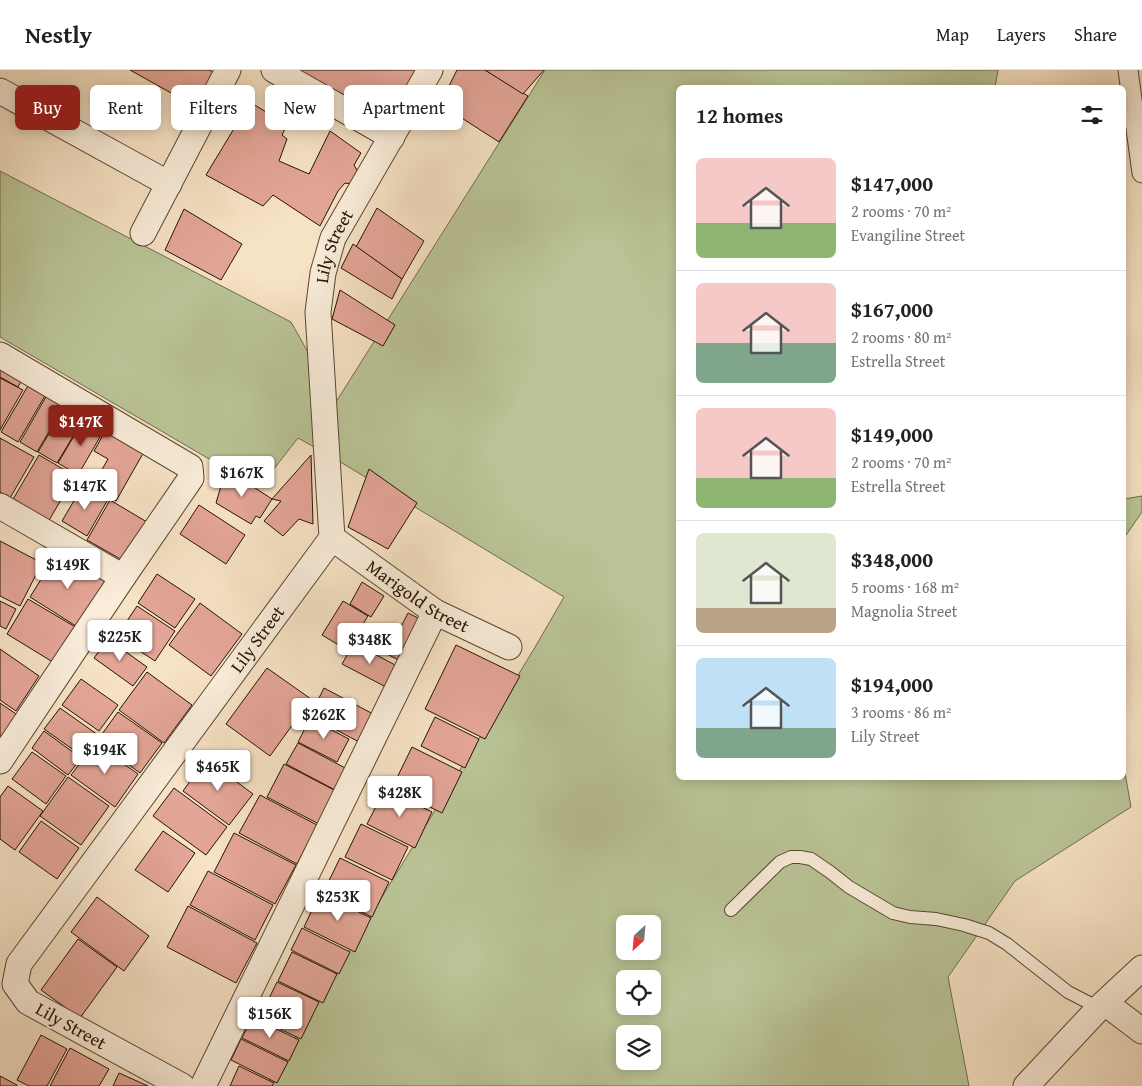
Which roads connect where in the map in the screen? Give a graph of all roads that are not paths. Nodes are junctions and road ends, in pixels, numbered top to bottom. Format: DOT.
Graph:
graph roads {
  1 [pos="228,70"];
  2 [pos="274,70"];
  3 [pos="430,70"];
  4 [pos="1128,70"];
  5 [pos="0,91"];
  6 [pos="392,137"];
  7 [pos="1142,173"];
  8 [pos="169,184"];
  9 [pos="143,233"];
  10 [pos="0,355"];
  11 [pos="0,506"];
  12 [pos="332,538"];
  13 [pos="123,577"];
  14 [pos="435,612"];
  15 [pos="509,647"];
  16 [pos="0,761"];
  17 [pos="731,910"];
  18 [pos="1142,968"];
  19 [pos="1102,1005"];
  20 [pos="1142,1031"];
  21 [pos="182,1086"];
  22 [pos="203,1086"];
  23 [pos="1026,1086"];
  1 -- 8 [label="street"];
  2 -- 6 [label="street"];
  3 -- 6 [label="street, Lily Street"];
  4 -- 7 [label="street"];
  5 -- 8 [label="street"];
  6 -- 12 [label="street, Lily Street"];
  8 -- 9 [label="street"];
  10 -- 13 [label="street"];
  11 -- 13 [label="street"];
  12 -- 14 [label="street, Marigold Street"];
  12 -- 21 [label="street, Lily Street"];
  13 -- 16 [label="street"];
  14 -- 15 [label="street, Marigold Street"];
  14 -- 22 [label="street"];
  17 -- 19 [label="lane"];
  18 -- 19 [label="street"];
  19 -- 20 [label="street"];
  19 -- 23 [label="street"];
}
